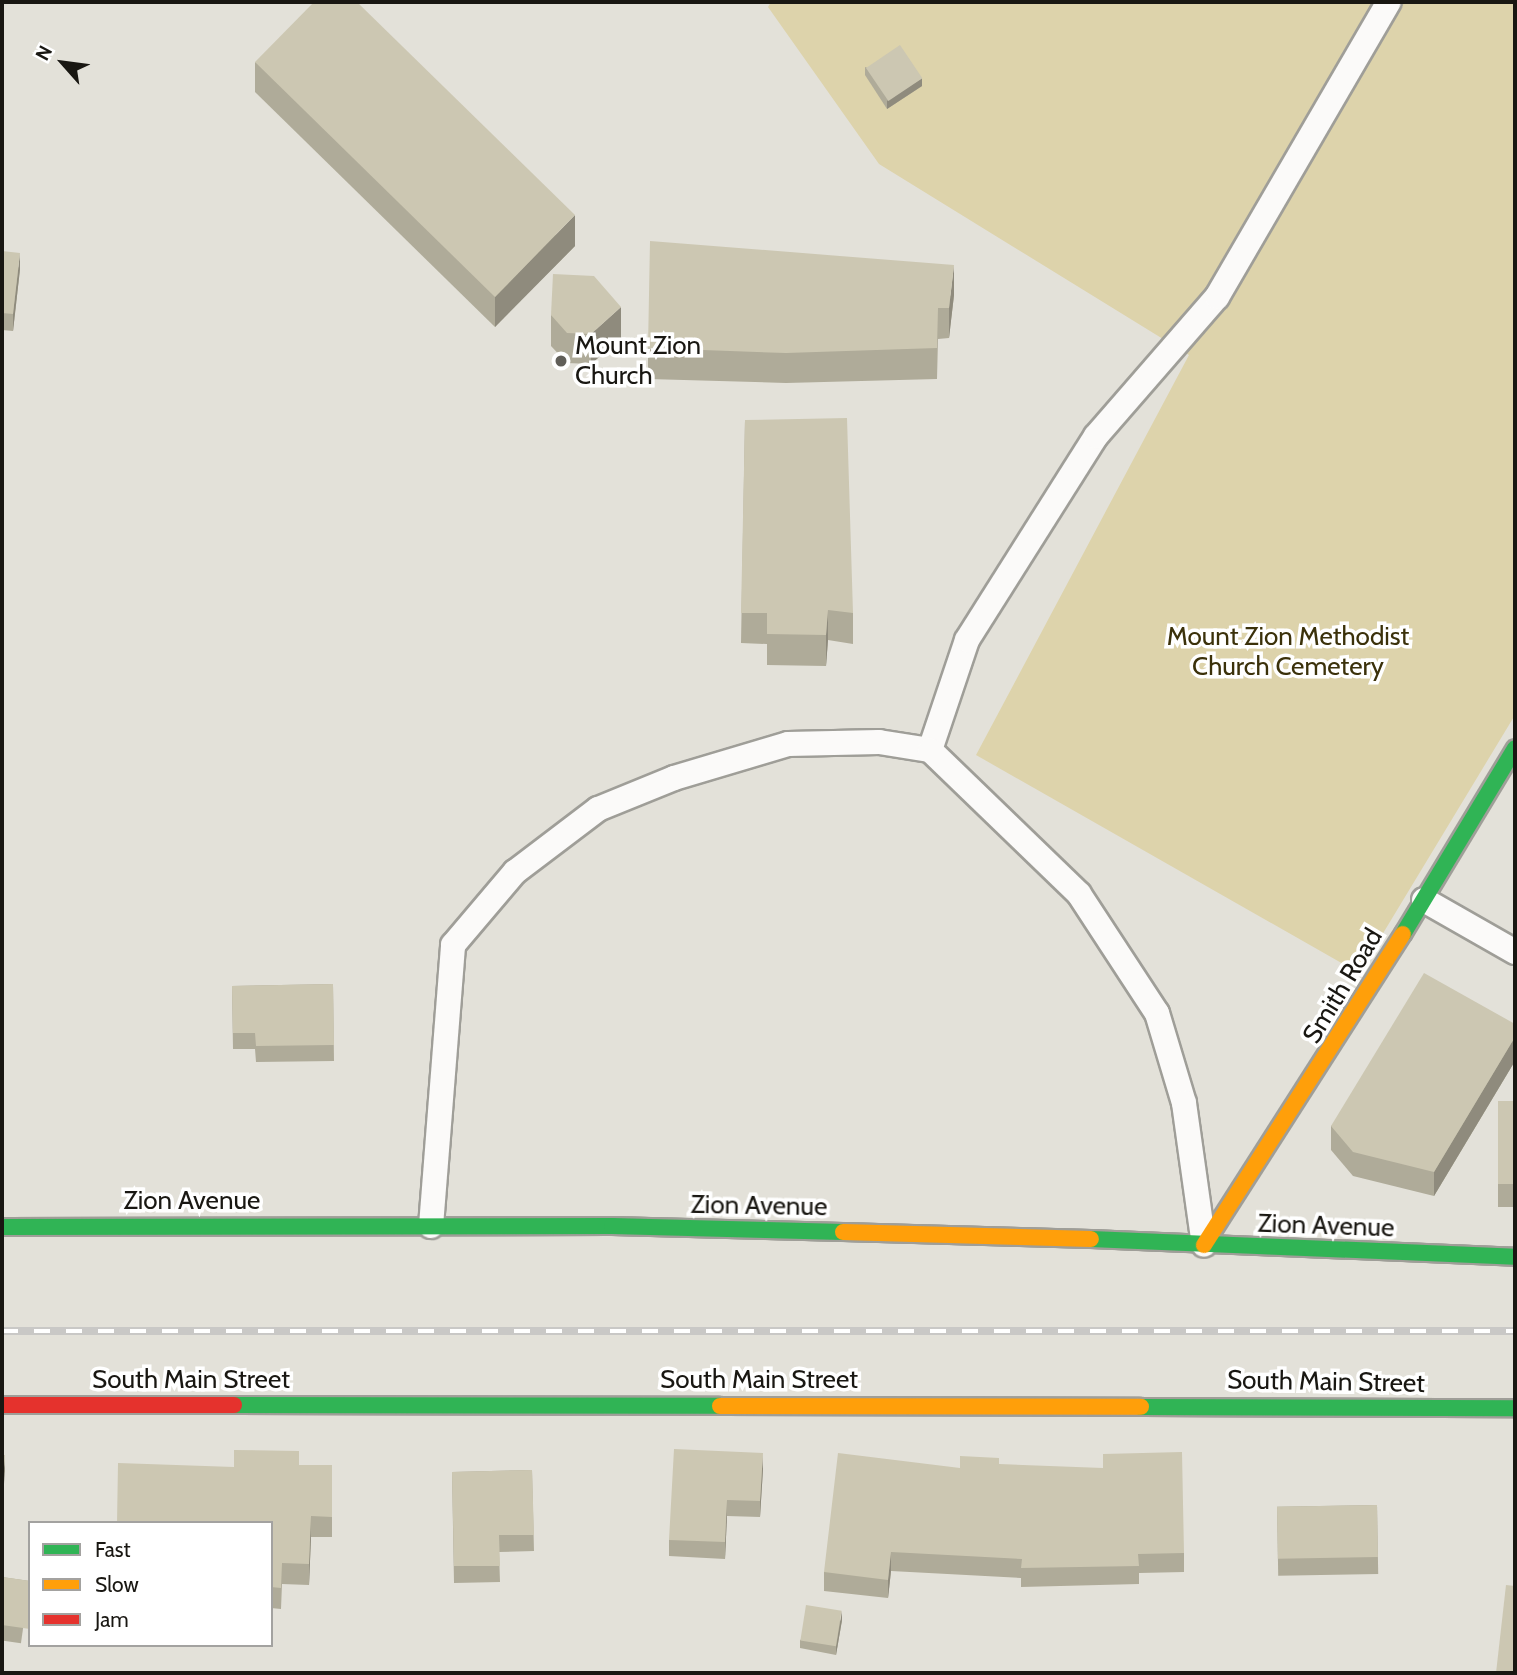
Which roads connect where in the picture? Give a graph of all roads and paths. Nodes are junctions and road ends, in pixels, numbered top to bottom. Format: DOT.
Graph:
graph roads {
  1 [pos="1389,2"];
  2 [pos="1515,748"];
  3 [pos="930,750"];
  4 [pos="1424,900"];
  5 [pos="1515,952"];
  6 [pos="431,1226"];
  7 [pos="2,1227"];
  8 [pos="1204,1245"];
  9 [pos="1515,1257"];
  10 [pos="2,1405"];
  11 [pos="1515,1408"];
  1 -- 3 [label="lane"];
  2 -- 4 [label="street, Smith Road"];
  3 -- 6 [label="lane"];
  3 -- 8 [label="lane"];
  4 -- 5 [label="lane"];
  4 -- 8 [label="street, Smith Road"];
  6 -- 7 [label="street, Zion Avenue"];
  6 -- 8 [label="street, Zion Avenue"];
  8 -- 9 [label="street, Zion Avenue"];
  10 -- 11 [label="street, South Main Street"];
}
